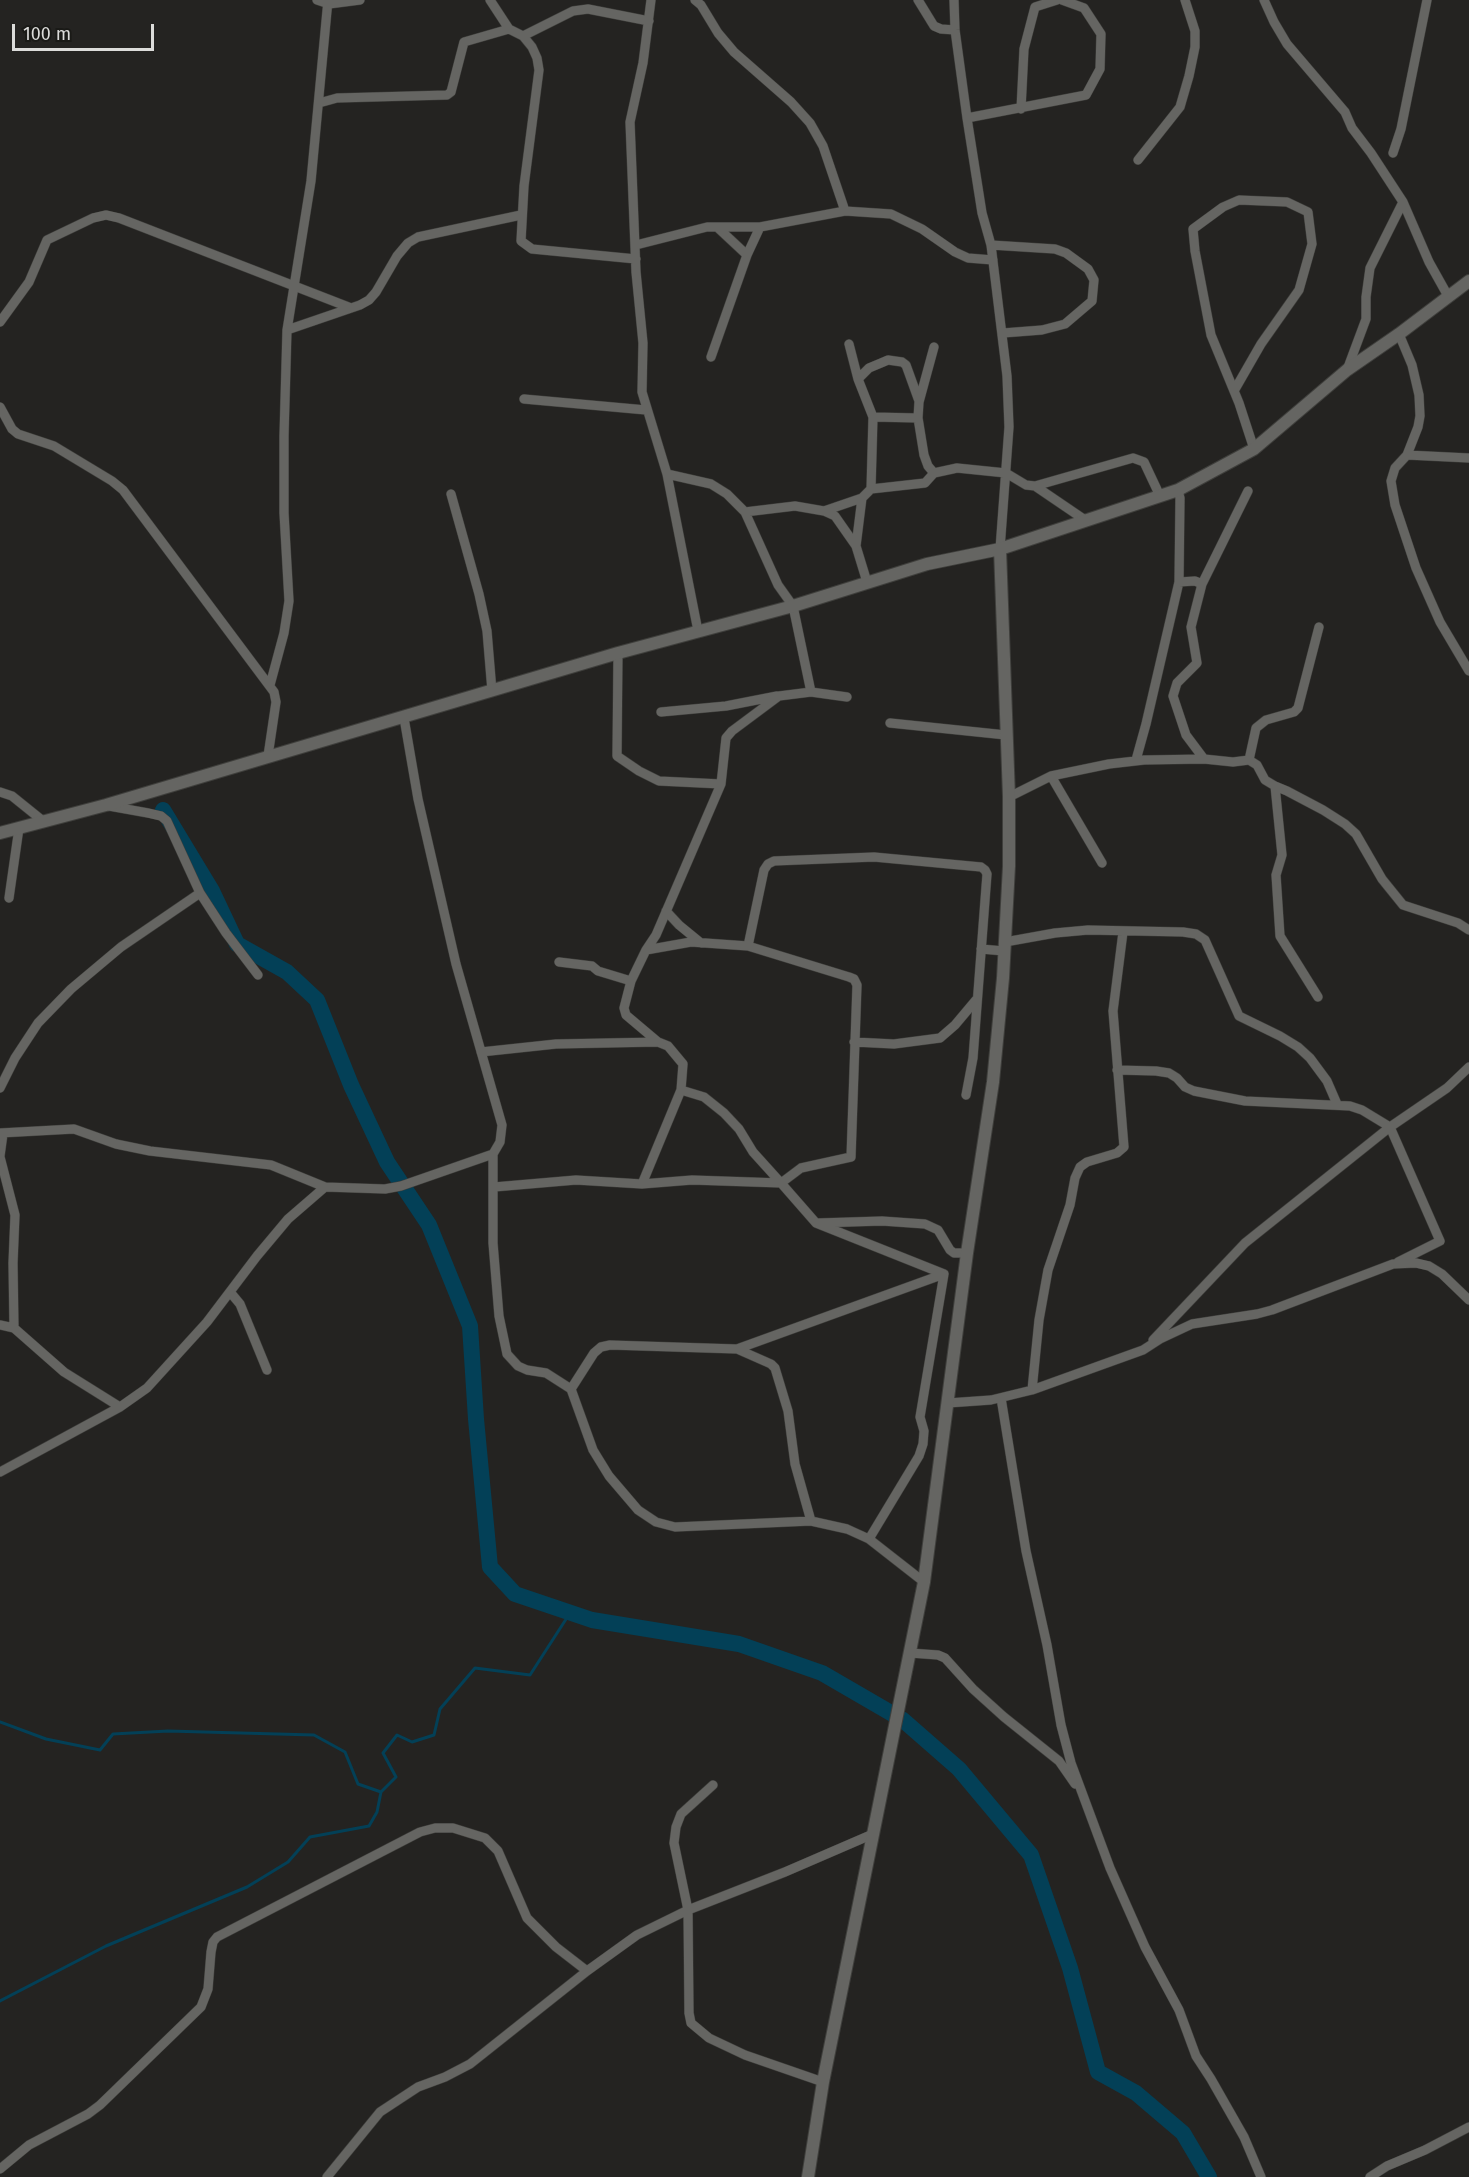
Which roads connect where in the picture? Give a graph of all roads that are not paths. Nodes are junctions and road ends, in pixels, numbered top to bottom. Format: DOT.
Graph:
graph roads {
  1 [pos="317,0"];
  2 [pos="360,0"];
  3 [pos="490,0"];
  4 [pos="651,0"];
  5 [pos="695,0"];
  6 [pos="918,0"];
  7 [pos="954,0"];
  8 [pos="1057,0"];
  9 [pos="1062,0"];
  10 [pos="1185,0"];
  11 [pos="1264,0"];
  12 [pos="1427,0"];
  13 [pos="328,2"];
  14 [pos="649,21"];
  15 [pos="509,29"];
  16 [pos="955,30"];
  17 [pos="523,36"];
  18 [pos="320,103"];
  19 [pos="1021,109"];
  20 [pos="967,118"];
  21 [pos="1393,153"];
  22 [pos="1138,160"];
  23 [pos="1403,202"];
  24 [pos="845,212"];
  25 [pos="521,215"];
  26 [pos="760,226"];
  27 [pos="717,227"];
  28 [pos="636,245"];
  29 [pos="991,245"];
  30 [pos="747,255"];
  31 [pos="636,259"];
  32 [pos="993,260"];
  33 [pos="1469,280"];
  34 [pos="293,286"];
  35 [pos="1448,296"];
  36 [pos="351,308"];
  37 [pos="0,322"];
  38 [pos="287,330"];
  39 [pos="1003,333"];
  40 [pos="1400,334"];
  41 [pos="849,344"];
  42 [pos="934,347"];
  43 [pos="711,357"];
  44 [pos="1347,370"];
  45 [pos="858,379"];
  46 [pos="1234,391"];
  47 [pos="524,399"];
  48 [pos="919,402"];
  49 [pos="0,407"];
  50 [pos="646,410"];
  51 [pos="873,417"];
  52 [pos="918,418"];
  53 [pos="1254,449"];
  54 [pos="1407,455"];
  55 [pos="1469,458"];
  56 [pos="934,473"];
  57 [pos="1006,473"];
  58 [pos="667,474"];
  59 [pos="1035,486"];
  60 [pos="871,489"];
  61 [pos="1178,490"];
  62 [pos="1248,491"];
  63 [pos="451,494"];
  64 [pos="1160,496"];
  65 [pos="862,498"];
  66 [pos="824,511"];
  67 [pos="745,512"];
  68 [pos="1085,520"];
  69 [pos="856,546"];
  70 [pos="1000,549"];
  71 [pos="867,582"];
  72 [pos="1179,582"];
  73 [pos="1202,584"];
  74 [pos="794,606"];
  75 [pos="1319,627"];
  76 [pos="698,631"];
  77 [pos="618,653"];
  78 [pos="1469,671"];
  79 [pos="270,685"];
  80 [pos="492,691"];
  81 [pos="812,692"];
  82 [pos="779,696"];
  83 [pos="847,697"];
  84 [pos="661,712"];
  85 [pos="404,718"];
  86 [pos="890,723"];
  87 [pos="1006,735"];
  88 [pos="268,756"];
  89 [pos="1204,759"];
  90 [pos="1136,760"];
  91 [pos="1249,760"];
  92 [pos="1051,776"];
  93 [pos="721,784"];
  94 [pos="1275,786"];
  95 [pos="0,792"];
  96 [pos="1009,797"];
  97 [pos="106,805"];
  98 [pos="43,821"];
  99 [pos="19,828"];
  100 [pos="0,833"];
  101 [pos="1102,863"];
  102 [pos="200,893"];
  103 [pos="9,898"];
  104 [pos="666,911"];
  105 [pos="1469,930"];
  106 [pos="1123,932"];
  107 [pos="701,943"];
  108 [pos="748,946"];
  109 [pos="1005,946"];
  110 [pos="646,950"];
  111 [pos="981,950"];
  112 [pos="559,962"];
  113 [pos="258,975"];
  114 [pos="631,981"];
  115 [pos="1318,997"];
  116 [pos="977,999"];
  117 [pos="658,1041"];
  118 [pos="854,1041"];
  119 [pos="481,1052"];
  120 [pos="1469,1067"];
  121 [pos="1117,1070"];
  122 [pos="0,1088"];
  123 [pos="681,1090"];
  124 [pos="966,1095"];
  125 [pos="1337,1104"];
  126 [pos="1390,1127"];
  127 [pos="2,1134"];
  128 [pos="493,1154"];
  129 [pos="0,1157"];
  130 [pos="781,1183"];
  131 [pos="642,1184"];
  132 [pos="325,1187"];
  133 [pos="494,1187"];
  134 [pos="816,1223"];
  135 [pos="967,1253"];
  136 [pos="1393,1264"];
  137 [pos="944,1274"];
  138 [pos="230,1292"];
  139 [pos="1469,1300"];
  140 [pos="0,1325"];
  141 [pos="14,1328"];
  142 [pos="737,1349"];
  143 [pos="1143,1350"];
  144 [pos="267,1370"];
  145 [pos="571,1389"];
  146 [pos="1032,1390"];
  147 [pos="1001,1398"];
  148 [pos="948,1403"];
  149 [pos="120,1407"];
  150 [pos="0,1472"];
  151 [pos="812,1521"];
  152 [pos="869,1539"];
  153 [pos="924,1582"];
  154 [pos="910,1653"];
  155 [pos="713,1785"];
  156 [pos="1087,1804"];
  157 [pos="873,1834"];
  158 [pos="688,1910"];
  159 [pos="587,1971"];
  160 [pos="823,2082"];
  161 [pos="1469,2127"];
  162 [pos="0,2169"];
  163 [pos="327,2177"];
  164 [pos="808,2177"];
  165 [pos="1262,2177"];
  166 [pos="1370,2177"];
  1 -- 13 [label="street"];
  2 -- 13 [label="street"];
  3 -- 15 [label="street"];
  4 -- 14 [label="street"];
  5 -- 24 [label="street"];
  6 -- 16 [label="street"];
  7 -- 16 [label="street"];
  8 -- 19 [label="street"];
  9 -- 19 [label="street"];
  10 -- 22 [label="street"];
  11 -- 23 [label="street"];
  12 -- 21 [label="street"];
  13 -- 18 [label="street"];
  14 -- 17 [label="street"];
  14 -- 28 [label="street"];
  15 -- 17 [label="street"];
  15 -- 18 [label="street"];
  16 -- 20 [label="street"];
  17 -- 25 [label="street"];
  18 -- 34 [label="street"];
  19 -- 20 [label="street"];
  20 -- 29 [label="street"];
  23 -- 35 [label="street"];
  23 -- 44 [label="street"];
  24 -- 26 [label="street"];
  24 -- 32 [label="street"];
  25 -- 31 [label="street"];
  25 -- 36 [label="street"];
  26 -- 27 [label="street"];
  26 -- 30 [label="street"];
  27 -- 28 [label="street"];
  27 -- 30 [label="street"];
  28 -- 31 [label="street"];
  29 -- 32 [label="street"];
  29 -- 39 [label="street"];
  30 -- 43 [label="street"];
  31 -- 50 [label="street"];
  32 -- 39 [label="street"];
  33 -- 35 [label="street"];
  34 -- 36 [label="street"];
  34 -- 37 [label="street"];
  34 -- 38 [label="street"];
  35 -- 40 [label="street"];
  36 -- 38 [label="street"];
  38 -- 79 [label="street"];
  39 -- 57 [label="street"];
  40 -- 44 [label="street"];
  40 -- 54 [label="street"];
  41 -- 45 [label="street"];
  42 -- 48 [label="street"];
  44 -- 53 [label="street"];
  45 -- 48 [label="street"];
  45 -- 51 [label="street"];
  46 -- 46 [label="street"];
  46 -- 53 [label="street"];
  47 -- 50 [label="street"];
  48 -- 52 [label="street"];
  49 -- 79 [label="street"];
  50 -- 58 [label="street"];
  51 -- 52 [label="street"];
  51 -- 60 [label="street"];
  52 -- 56 [label="street"];
  53 -- 61 [label="street"];
  54 -- 55 [label="street"];
  54 -- 78 [label="street"];
  56 -- 57 [label="street"];
  56 -- 60 [label="street"];
  57 -- 59 [label="street"];
  57 -- 70 [label="street"];
  58 -- 67 [label="street"];
  58 -- 76 [label="street"];
  59 -- 64 [label="street"];
  59 -- 68 [label="street"];
  60 -- 65 [label="street"];
  61 -- 64 [label="street"];
  61 -- 72 [label="street"];
  62 -- 73 [label="street"];
  63 -- 80 [label="street"];
  64 -- 68 [label="street"];
  65 -- 66 [label="street"];
  65 -- 69 [label="street"];
  66 -- 67 [label="street"];
  66 -- 69 [label="street"];
  67 -- 74 [label="street"];
  68 -- 70 [label="street"];
  69 -- 71 [label="street"];
  70 -- 71 [label="street"];
  70 -- 87 [label="street"];
  71 -- 74 [label="street"];
  72 -- 73 [label="street"];
  72 -- 90 [label="street"];
  73 -- 89 [label="street"];
  74 -- 76 [label="street"];
  74 -- 81 [label="street"];
  75 -- 91 [label="street"];
  76 -- 77 [label="street"];
  77 -- 80 [label="street"];
  77 -- 93 [label="street"];
  79 -- 88 [label="street"];
  80 -- 85 [label="street"];
  81 -- 82 [label="street"];
  81 -- 83 [label="street"];
  82 -- 84 [label="street"];
  82 -- 93 [label="street"];
  85 -- 88 [label="street"];
  85 -- 119 [label="street"];
  86 -- 87 [label="street"];
  87 -- 96 [label="street"];
  88 -- 97 [label="street"];
  89 -- 90 [label="street"];
  89 -- 91 [label="street"];
  90 -- 92 [label="street"];
  91 -- 94 [label="street"];
  92 -- 96 [label="street"];
  92 -- 101 [label="street"];
  93 -- 104 [label="street"];
  94 -- 105 [label="street"];
  94 -- 115 [label="street"];
  95 -- 98 [label="street"];
  96 -- 109 [label="street"];
  97 -- 98 [label="street"];
  97 -- 102 [label="street"];
  98 -- 99 [label="street"];
  99 -- 100 [label="street"];
  99 -- 103 [label="street"];
  102 -- 113 [label="street"];
  102 -- 122 [label="street"];
  104 -- 107 [label="street"];
  104 -- 110 [label="street"];
  106 -- 109 [label="street"];
  106 -- 121 [label="street"];
  106 -- 125 [label="street"];
  107 -- 108 [label="street"];
  107 -- 110 [label="street"];
  108 -- 111 [label="street"];
  108 -- 118 [label="street"];
  109 -- 111 [label="street"];
  109 -- 135 [label="street"];
  110 -- 114 [label="street"];
  111 -- 116 [label="street"];
  112 -- 114 [label="street"];
  114 -- 117 [label="street"];
  116 -- 118 [label="street"];
  116 -- 124 [label="street"];
  117 -- 119 [label="street"];
  117 -- 123 [label="street"];
  118 -- 130 [label="street"];
  119 -- 128 [label="street"];
  120 -- 126 [label="street"];
  121 -- 125 [label="street"];
  121 -- 146 [label="street"];
  123 -- 130 [label="street"];
  123 -- 131 [label="street"];
  125 -- 126 [label="street"];
  126 -- 136 [label="street"];
  126 -- 143 [label="street"];
  127 -- 129 [label="street"];
  127 -- 132 [label="street"];
  128 -- 132 [label="street"];
  128 -- 133 [label="street"];
  129 -- 141 [label="street"];
  130 -- 131 [label="street"];
  130 -- 134 [label="street"];
  131 -- 133 [label="street"];
  132 -- 138 [label="street"];
  133 -- 145 [label="street"];
  134 -- 135 [label="street"];
  134 -- 137 [label="street"];
  135 -- 148 [label="street"];
  136 -- 139 [label="street"];
  136 -- 143 [label="street"];
  137 -- 142 [label="street"];
  137 -- 152 [label="street"];
  138 -- 144 [label="street"];
  138 -- 149 [label="street"];
  140 -- 141 [label="street"];
  141 -- 149 [label="street"];
  142 -- 145 [label="street"];
  142 -- 151 [label="street"];
  143 -- 146 [label="street"];
  145 -- 151 [label="street"];
  146 -- 147 [label="street"];
  147 -- 148 [label="street"];
  147 -- 156 [label="street"];
  148 -- 153 [label="street"];
  149 -- 150 [label="street"];
  151 -- 152 [label="street"];
  152 -- 153 [label="street"];
  153 -- 154 [label="street"];
  154 -- 156 [label="street"];
  154 -- 157 [label="street"];
  155 -- 158 [label="street"];
  156 -- 165 [label="street"];
  157 -- 158 [label="street"];
  157 -- 160 [label="street"];
  158 -- 159 [label="street"];
  158 -- 160 [label="street"];
  159 -- 162 [label="street"];
  159 -- 163 [label="street"];
  160 -- 164 [label="street"];
  161 -- 166 [label="street"];
}
